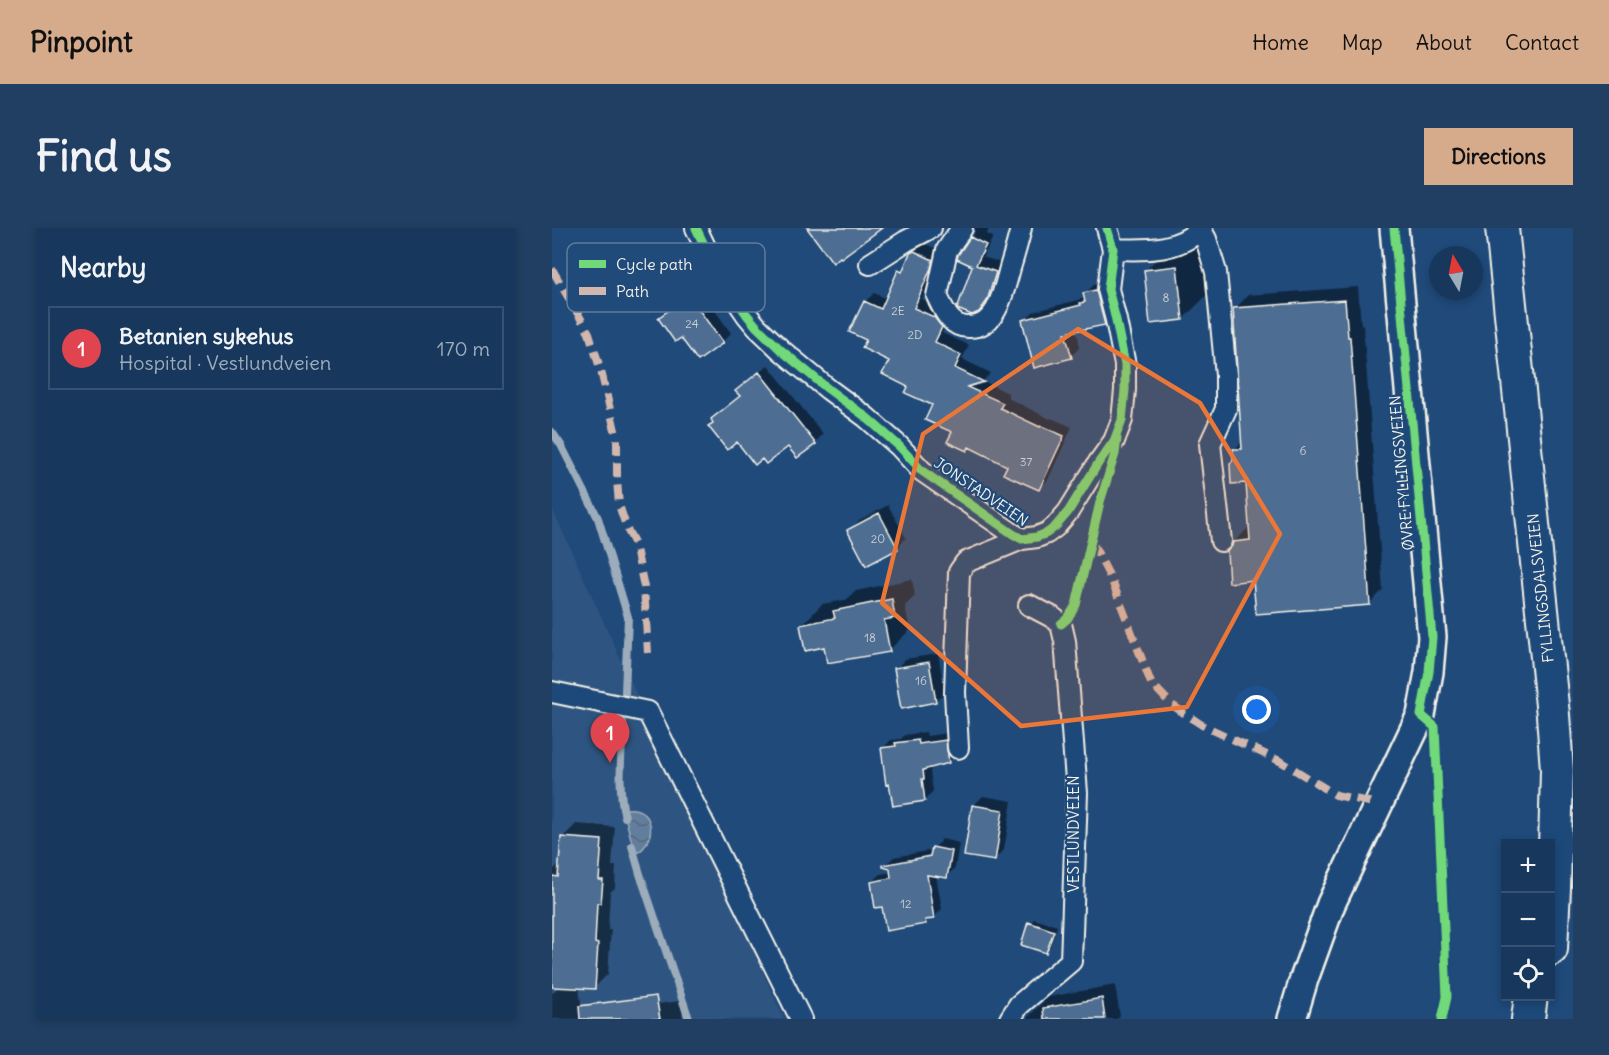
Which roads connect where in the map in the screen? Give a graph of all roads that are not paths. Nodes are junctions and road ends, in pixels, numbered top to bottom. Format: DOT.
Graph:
graph roads {
  1 [pos="696,228"];
  2 [pos="931,228"];
  3 [pos="962,228"];
  4 [pos="1021,228"];
  5 [pos="1107,228"];
  6 [pos="1394,228"];
  7 [pos="1482,228"];
  8 [pos="1502,228"];
  9 [pos="1202,229"];
  10 [pos="703,243"];
  11 [pos="1113,249"];
  12 [pos="870,264"];
  13 [pos="745,312"];
  14 [pos="1022,539"];
  15 [pos="1221,541"];
  16 [pos="1029,605"];
  17 [pos="552,692"];
  18 [pos="958,748"];
  19 [pos="1565,759"];
  20 [pos="1538,839"];
  21 [pos="1551,947"];
  22 [pos="1530,1001"];
  23 [pos="1548,1001"];
  24 [pos="801,1019"];
  25 [pos="1010,1019"];
  26 [pos="1292,1019"];
  27 [pos="1528,1019"];
  28 [pos="1546,1019"];
  1 -- 10 [label="street, JONSTADVEIEN"];
  2 -- 12 [label="street"];
  3 -- 4 [label="street"];
  5 -- 11 [label="street"];
  6 -- 26 [label="main road, ØVRE FYLLINGSVEIEN"];
  7 -- 20 [label="main road, FYLLINGSDALSVEIEN"];
  8 -- 19 [label="main road, FYLLINGSDALSVEIEN"];
  9 -- 11 [label="street"];
  9 -- 15 [label="street"];
  11 -- 14 [label="street, JONSTADVEIEN"];
  13 -- 14 [label="street, JONSTADVEIEN"];
  14 -- 18 [label="street"];
  16 -- 25 [label="street, VESTLUNDVEIEN"];
  17 -- 24 [label="street"];
  19 -- 21 [label="main road, FYLLINGSDALSVEIEN"];
  22 -- 27 [label="main road"];
  23 -- 28 [label="main road"];
}
